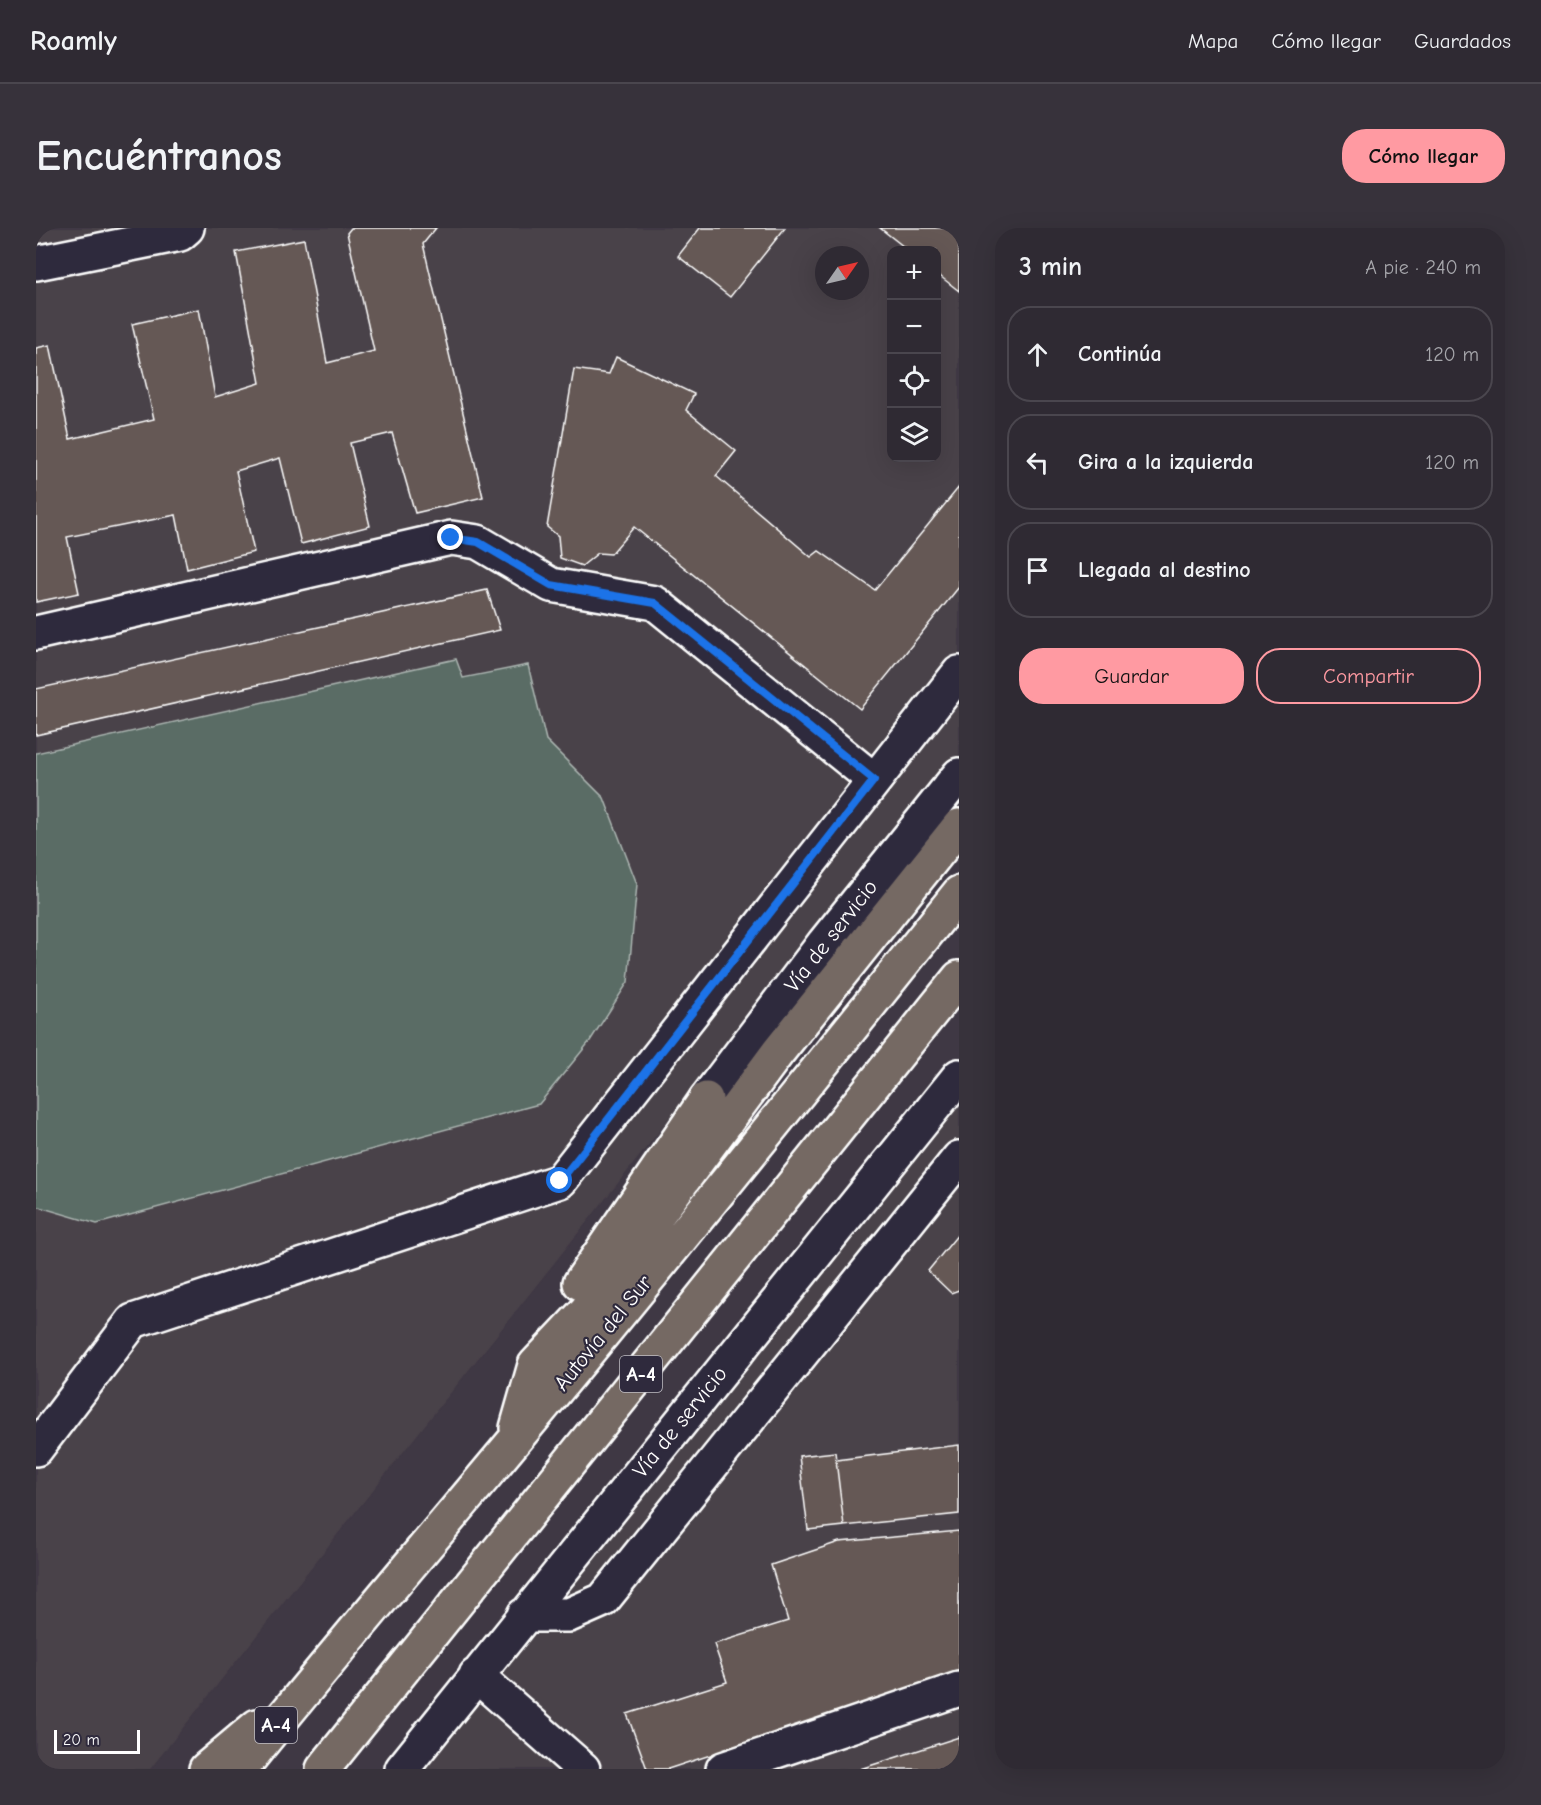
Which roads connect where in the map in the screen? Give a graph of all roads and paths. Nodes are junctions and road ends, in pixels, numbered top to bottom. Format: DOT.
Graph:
graph roads {
  1 [pos="188,228"];
  2 [pos="36,263"];
  3 [pos="36,633"];
  4 [pos="959,673"];
  5 [pos="959,775"];
  6 [pos="874,780"];
  7 [pos="959,826"];
  8 [pos="959,893"];
  9 [pos="959,978"];
  10 [pos="959,1076"];
  11 [pos="706,1099"];
  12 [pos="959,1158"];
  13 [pos="535,1365"];
  14 [pos="514,1441"];
  15 [pos="36,1449"];
  16 [pos="524,1615"];
  17 [pos="476,1675"];
  18 [pos="312,1681"];
  19 [pos="959,1689"];
  20 [pos="206,1769"];
  21 [pos="241,1769"];
  22 [pos="323,1769"];
  23 [pos="402,1769"];
  24 [pos="583,1769"];
  25 [pos="723,1769"];
  1 -- 2 [label="street"];
  3 -- 6 [label="street"];
  4 -- 6 [label="street"];
  5 -- 11 [label="street, Vía de servicio"];
  6 -- 15 [label="street"];
  7 -- 13 [label="highway"];
  8 -- 14 [label="highway, Autovía del Sur / A-4"];
  9 -- 22 [label="highway, A-4"];
  10 -- 16 [label="street, Vía de servicio"];
  11 -- 13 [label="highway"];
  12 -- 16 [label="street"];
  13 -- 14 [label="highway"];
  14 -- 18 [label="highway, Autovía del Sur / A-4"];
  16 -- 17 [label="street, Vía de servicio"];
  17 -- 23 [label="street, Vía de servicio"];
  17 -- 24 [label="street"];
  18 -- 20 [label="highway"];
  18 -- 21 [label="highway, Autovía del Sur / A-4"];
  19 -- 25 [label="street"];
}
